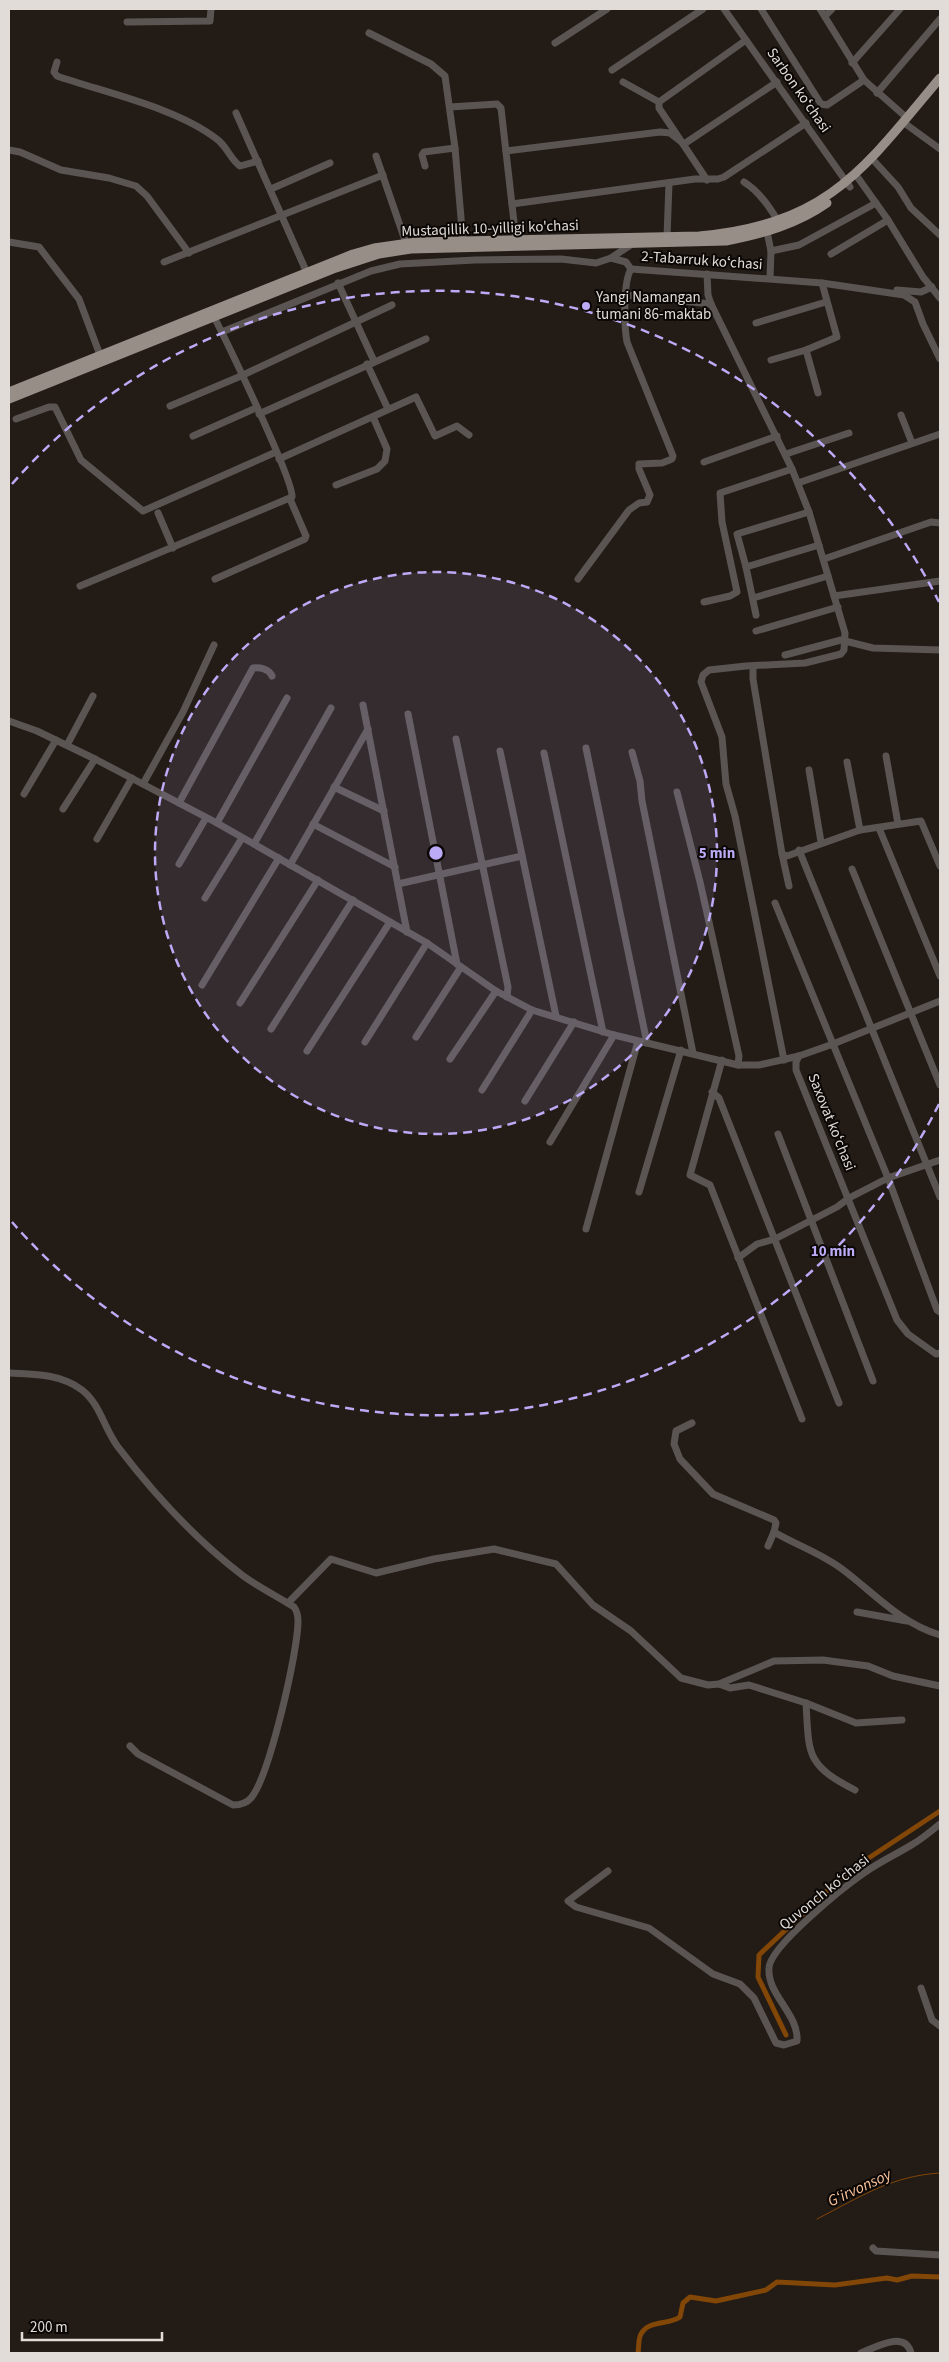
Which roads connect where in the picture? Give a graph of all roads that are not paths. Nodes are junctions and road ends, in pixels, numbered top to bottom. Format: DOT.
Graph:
graph roads {
  1 [pos="211,9"];
  2 [pos="607,9"];
  3 [pos="703,9"];
  4 [pos="724,9"];
  5 [pos="761,9"];
  6 [pos="820,9"];
  7 [pos="832,9"];
  8 [pos="900,9"];
  9 [pos="825,16"];
  10 [pos="940,20"];
  11 [pos="127,22"];
  12 [pos="369,33"];
  13 [pos="746,40"];
  14 [pos="555,43"];
  15 [pos="57,62"];
  16 [pos="852,63"];
  17 [pos="612,70"];
  18 [pos="940,78"];
  19 [pos="864,80"];
  20 [pos="624,82"];
  21 [pos="777,82"];
  22 [pos="940,87"];
  23 [pos="877,93"];
  24 [pos="659,102"];
  25 [pos="450,107"];
  26 [pos="236,113"];
  27 [pos="907,121"];
  28 [pos="806,123"];
  29 [pos="684,144"];
  30 [pos="455,148"];
  31 [pos="940,149"];
  32 [pos="9,150"];
  33 [pos="506,151"];
  34 [pos="376,156"];
  35 [pos="258,161"];
  36 [pos="875,162"];
  37 [pos="330,163"];
  38 [pos="425,166"];
  39 [pos="383,175"];
  40 [pos="857,178"];
  41 [pos="707,180"];
  42 [pos="744,182"];
  43 [pos="669,183"];
  44 [pos="848,185"];
  45 [pos="272,189"];
  46 [pos="876,203"];
  47 [pos="512,204"];
  48 [pos="282,215"];
  49 [pos="888,220"];
  50 [pos="780,224"];
  51 [pos="768,232"];
  52 [pos="940,235"];
  53 [pos="667,237"];
  54 [pos="516,240"];
  55 [pos="463,241"];
  56 [pos="9,242"];
  57 [pos="406,244"];
  58 [pos="632,244"];
  59 [pos="771,252"];
  60 [pos="188,253"];
  61 [pos="831,254"];
  62 [pos="611,258"];
  63 [pos="164,262"];
  64 [pos="631,269"];
  65 [pos="307,273"];
  66 [pos="707,274"];
  67 [pos="770,278"];
  68 [pos="338,283"];
  69 [pos="822,283"];
  70 [pos="833,286"];
  71 [pos="932,287"];
  72 [pos="626,295"];
  73 [pos="940,298"];
  74 [pos="826,302"];
  75 [pos="711,304"];
  76 [pos="392,305"];
  77 [pos="214,317"];
  78 [pos="356,321"];
  79 [pos="756,323"];
  80 [pos="222,332"];
  81 [pos="426,339"];
  82 [pos="806,350"];
  83 [pos="100,356"];
  84 [pos="771,360"];
  85 [pos="940,360"];
  86 [pos="371,363"];
  87 [pos="241,376"];
  88 [pos="9,392"];
  89 [pos="818,393"];
  90 [pos="9,399"];
  91 [pos="170,406"];
  92 [pos="388,409"];
  93 [pos="257,411"];
  94 [pos="901,415"];
  95 [pos="373,417"];
  96 [pos="16,419"];
  97 [pos="849,434"];
  98 [pos="940,434"];
  99 [pos="468,435"];
  100 [pos="193,436"];
  101 [pos="777,436"];
  102 [pos="912,443"];
  103 [pos="276,452"];
  104 [pos="786,454"];
  105 [pos="279,459"];
  106 [pos="704,462"];
  107 [pos="792,469"];
  108 [pos="798,483"];
  109 [pos="336,485"];
  110 [pos="290,499"];
  111 [pos="809,512"];
  112 [pos="158,513"];
  113 [pos="940,523"];
  114 [pos="819,545"];
  115 [pos="173,548"];
  116 [pos="824,559"];
  117 [pos="746,567"];
  118 [pos="828,576"];
  119 [pos="215,579"];
  120 [pos="578,579"];
  121 [pos="940,581"];
  122 [pos="80,586"];
  123 [pos="834,596"];
  124 [pos="753,598"];
  125 [pos="704,602"];
  126 [pos="838,607"];
  127 [pos="756,615"];
  128 [pos="756,631"];
  129 [pos="846,641"];
  130 [pos="214,645"];
  131 [pos="940,650"];
  132 [pos="786,655"];
  133 [pos="753,666"];
  134 [pos="272,676"];
  135 [pos="92,696"];
  136 [pos="287,698"];
  137 [pos="364,705"];
  138 [pos="331,708"];
  139 [pos="408,714"];
  140 [pos="9,721"];
  141 [pos="368,729"];
  142 [pos="456,739"];
  143 [pos="56,740"];
  144 [pos="67,745"];
  145 [pos="586,748"];
  146 [pos="500,752"];
  147 [pos="632,752"];
  148 [pos="544,753"];
  149 [pos="886,756"];
  150 [pos="95,758"];
  151 [pos="847,762"];
  152 [pos="809,770"];
  153 [pos="132,778"];
  154 [pos="144,784"];
  155 [pos="334,787"];
  156 [pos="677,792"];
  157 [pos="24,794"];
  158 [pos="179,804"];
  159 [pos="63,809"];
  160 [pos="384,811"];
  161 [pos="206,818"];
  162 [pos="217,824"];
  163 [pos="314,824"];
  164 [pos="898,824"];
  165 [pos="879,828"];
  166 [pos="860,830"];
  167 [pos="242,838"];
  168 [pos="97,839"];
  169 [pos="821,842"];
  170 [pos="254,844"];
  171 [pos="799,850"];
  172 [pos="782,854"];
  173 [pos="522,856"];
  174 [pos="279,858"];
  175 [pos="179,864"];
  176 [pos="290,865"];
  177 [pos="483,865"];
  178 [pos="940,866"];
  179 [pos="395,867"];
  180 [pos="852,869"];
  181 [pos="440,874"];
  182 [pos="318,880"];
  183 [pos="398,884"];
  184 [pos="790,886"];
  185 [pos="205,898"];
  186 [pos="354,900"];
  187 [pos="775,903"];
  188 [pos="390,922"];
  189 [pos="407,932"];
  190 [pos="427,943"];
  191 [pos="459,966"];
  192 [pos="940,976"];
  193 [pos="202,985"];
  194 [pos="496,991"];
  195 [pos="507,997"];
  196 [pos="940,1001"];
  197 [pos="240,1003"];
  198 [pos="532,1010"];
  199 [pos="910,1014"];
  200 [pos="556,1016"];
  201 [pos="574,1022"];
  202 [pos="270,1030"];
  203 [pos="872,1030"];
  204 [pos="603,1032"];
  205 [pos="614,1035"];
  206 [pos="416,1037"];
  207 [pos="638,1041"];
  208 [pos="365,1042"];
  209 [pos="647,1043"];
  210 [pos="833,1044"];
  211 [pos="681,1050"];
  212 [pos="307,1051"];
  213 [pos="693,1053"];
  214 [pos="799,1056"];
  215 [pos="450,1059"];
  216 [pos="722,1060"];
  217 [pos="784,1060"];
  218 [pos="738,1064"];
  219 [pos="940,1086"];
  220 [pos="482,1090"];
  221 [pos="712,1092"];
  222 [pos="525,1101"];
  223 [pos="778,1134"];
  224 [pos="550,1142"];
  225 [pos="940,1160"];
  226 [pos="927,1165"];
  227 [pos="888,1178"];
  228 [pos="639,1192"];
  229 [pos="940,1197"];
  230 [pos="849,1198"];
  231 [pos="812,1220"];
  232 [pos="586,1229"];
  233 [pos="776,1239"];
  234 [pos="738,1258"];
  235 [pos="940,1312"];
  236 [pos="940,1353"];
  237 [pos="9,1373"];
  238 [pos="873,1380"];
  239 [pos="839,1403"];
  240 [pos="802,1419"];
  241 [pos="692,1423"];
  242 [pos="774,1532"];
  243 [pos="768,1546"];
  244 [pos="288,1603"];
  245 [pos="857,1612"];
  246 [pos="910,1622"];
  247 [pos="940,1635"];
  248 [pos="719,1684"];
  249 [pos="940,1686"];
  250 [pos="806,1703"];
  251 [pos="902,1720"];
  252 [pos="130,1746"];
  253 [pos="855,1790"];
  254 [pos="940,1824"];
  255 [pos="608,1871"];
  256 [pos="921,1988"];
  257 [pos="940,2026"];
  258 [pos="873,2248"];
  259 [pos="940,2255"];
  260 [pos="861,2353"];
  261 [pos="911,2353"];
  1 -- 11 [label="street"];
  2 -- 14 [label="street"];
  3 -- 17 [label="street"];
  4 -- 13 [label="street, Sarbon koʻchasi"];
  5 -- 19 [label="street"];
  6 -- 9 [label="street"];
  7 -- 9 [label="street"];
  8 -- 16 [label="street"];
  9 -- 16 [label="street"];
  10 -- 23 [label="street"];
  12 -- 25 [label="street"];
  13 -- 21 [label="street, Sarbon koʻchasi"];
  13 -- 24 [label="street"];
  15 -- 35 [label="street"];
  16 -- 19 [label="street"];
  18 -- 27 [label="main road, Mustaqillik 10-yilligi ko'chasi"];
  19 -- 23 [label="street"];
  20 -- 24 [label="street"];
  21 -- 28 [label="street, Sarbon koʻchasi"];
  21 -- 29 [label="street"];
  22 -- 27 [label="main road, Mustaqillik 10-yilligi ko'chasi"];
  23 -- 27 [label="street"];
  24 -- 29 [label="street"];
  25 -- 30 [label="street"];
  25 -- 33 [label="street"];
  26 -- 35 [label="street"];
  27 -- 31 [label="street"];
  27 -- 36 [label="main road, Mustaqillik 10-yilligi ko'chasi"];
  27 -- 40 [label="main road, Mustaqillik 10-yilligi ko'chasi"];
  28 -- 41 [label="street"];
  28 -- 44 [label="street, Sarbon koʻchasi"];
  29 -- 33 [label="street"];
  29 -- 41 [label="street"];
  30 -- 38 [label="street"];
  30 -- 55 [label="street"];
  32 -- 60 [label="street"];
  33 -- 47 [label="street"];
  34 -- 39 [label="street"];
  35 -- 45 [label="street"];
  36 -- 40 [label="main road, Mustaqillik 10-yilligi ko'chasi"];
  36 -- 52 [label="street"];
  37 -- 45 [label="street"];
  39 -- 48 [label="street"];
  39 -- 57 [label="street"];
  40 -- 44 [label="main road, Mustaqillik 10-yilligi ko'chasi"];
  40 -- 46 [label="street"];
  41 -- 43 [label="street"];
  42 -- 50 [label="street"];
  43 -- 47 [label="street"];
  43 -- 53 [label="street"];
  44 -- 50 [label="main road, Mustaqillik 10-yilligi ko'chasi"];
  45 -- 48 [label="street"];
  46 -- 49 [label="street"];
  46 -- 59 [label="street, 2-Tabarruk koʻchasi"];
  47 -- 54 [label="street"];
  48 -- 60 [label="street"];
  48 -- 65 [label="street"];
  49 -- 61 [label="street"];
  49 -- 71 [label="street"];
  50 -- 51 [label="main road, Mustaqillik 10-yilligi ko'chasi"];
  50 -- 53 [label="main road, Mustaqillik 10-yilligi ko'chasi"];
  51 -- 58 [label="main road, Mustaqillik 10-yilligi ko'chasi"];
  51 -- 59 [label="street, 2-Tabarruk koʻchasi"];
  53 -- 54 [label="main road, Mustaqillik 10-yilligi ko'chasi"];
  54 -- 55 [label="main road, Mustaqillik 10-yilligi ko'chasi"];
  55 -- 57 [label="main road, Mustaqillik 10-yilligi ko'chasi"];
  56 -- 83 [label="street"];
  57 -- 65 [label="main road, Mustaqillik 10-yilligi ko'chasi"];
  58 -- 62 [label="street"];
  58 -- 77 [label="main road, Mustaqillik 10-yilligi ko'chasi"];
  59 -- 67 [label="street, 2-Tabarruk koʻchasi"];
  60 -- 63 [label="street"];
  62 -- 64 [label="street"];
  62 -- 68 [label="street"];
  64 -- 66 [label="street, 2-Tabarruk koʻchasi"];
  64 -- 72 [label="street"];
  65 -- 83 [label="main road, Mustaqillik 10-yilligi ko'chasi"];
  66 -- 67 [label="street, 2-Tabarruk koʻchasi"];
  66 -- 75 [label="street"];
  67 -- 69 [label="street, 2-Tabarruk koʻchasi"];
  68 -- 78 [label="street"];
  68 -- 80 [label="street"];
  69 -- 70 [label="street, 2-Tabarruk koʻchasi"];
  69 -- 74 [label="street"];
  70 -- 71 [label="street, 2-Tabarruk koʻchasi"];
  70 -- 85 [label="street, 2-Tabarruk koʻchasi"];
  71 -- 73 [label="street"];
  72 -- 75 [label="street"];
  72 -- 120 [label="street"];
  74 -- 79 [label="street"];
  74 -- 82 [label="street"];
  75 -- 101 [label="street"];
  76 -- 78 [label="street"];
  77 -- 80 [label="street"];
  77 -- 90 [label="main road, Mustaqillik 10-yilligi ko'chasi"];
  78 -- 86 [label="street"];
  78 -- 87 [label="street"];
  80 -- 87 [label="street"];
  81 -- 86 [label="street"];
  82 -- 84 [label="street"];
  82 -- 89 [label="street"];
  83 -- 88 [label="main road, Mustaqillik 10-yilligi ko'chasi"];
  86 -- 92 [label="street"];
  86 -- 93 [label="street"];
  87 -- 91 [label="street"];
  87 -- 93 [label="street"];
  92 -- 95 [label="street"];
  92 -- 99 [label="street"];
  93 -- 100 [label="street"];
  93 -- 103 [label="street"];
  94 -- 102 [label="street"];
  95 -- 105 [label="street"];
  95 -- 109 [label="street"];
  96 -- 103 [label="street"];
  97 -- 104 [label="street"];
  98 -- 102 [label="street"];
  101 -- 104 [label="street"];
  101 -- 106 [label="street"];
  102 -- 108 [label="street"];
  103 -- 105 [label="street"];
  104 -- 107 [label="street"];
  105 -- 110 [label="street"];
  107 -- 108 [label="street"];
  107 -- 125 [label="street"];
  108 -- 111 [label="street"];
  110 -- 115 [label="street"];
  110 -- 119 [label="street"];
  111 -- 114 [label="street"];
  111 -- 117 [label="street"];
  112 -- 115 [label="street"];
  113 -- 116 [label="street"];
  114 -- 116 [label="street"];
  114 -- 117 [label="street"];
  115 -- 122 [label="street"];
  116 -- 118 [label="street"];
  117 -- 124 [label="street"];
  118 -- 123 [label="street"];
  118 -- 124 [label="street"];
  121 -- 123 [label="street"];
  123 -- 126 [label="street"];
  124 -- 127 [label="street"];
  126 -- 128 [label="street"];
  126 -- 129 [label="street"];
  129 -- 131 [label="street"];
  129 -- 132 [label="street"];
  129 -- 133 [label="street"];
  130 -- 154 [label="street"];
  133 -- 172 [label="street"];
  133 -- 217 [label="street"];
  134 -- 158 [label="street"];
  135 -- 144 [label="street"];
  136 -- 162 [label="street"];
  137 -- 141 [label="street"];
  138 -- 170 [label="street"];
  139 -- 181 [label="street"];
  140 -- 143 [label="street"];
  141 -- 155 [label="street"];
  141 -- 160 [label="street"];
  142 -- 177 [label="street"];
  143 -- 144 [label="street"];
  143 -- 157 [label="street"];
  144 -- 150 [label="street"];
  145 -- 209 [label="street"];
  146 -- 173 [label="street"];
  147 -- 213 [label="street"];
  148 -- 204 [label="street"];
  149 -- 164 [label="street"];
  150 -- 153 [label="street"];
  150 -- 159 [label="street"];
  151 -- 166 [label="street"];
  152 -- 169 [label="street"];
  153 -- 154 [label="street"];
  153 -- 168 [label="street"];
  154 -- 158 [label="street"];
  155 -- 160 [label="street"];
  155 -- 163 [label="street"];
  156 -- 218 [label="street"];
  158 -- 161 [label="street"];
  160 -- 179 [label="street"];
  161 -- 162 [label="street"];
  161 -- 175 [label="street"];
  162 -- 167 [label="street"];
  163 -- 176 [label="street"];
  163 -- 179 [label="street"];
  164 -- 165 [label="street"];
  164 -- 178 [label="street"];
  165 -- 166 [label="street"];
  165 -- 192 [label="street"];
  166 -- 169 [label="street"];
  167 -- 170 [label="street"];
  167 -- 185 [label="street"];
  169 -- 171 [label="street"];
  170 -- 174 [label="street"];
  171 -- 172 [label="street"];
  171 -- 203 [label="street"];
  172 -- 184 [label="street"];
  173 -- 177 [label="street"];
  173 -- 200 [label="street"];
  174 -- 176 [label="street"];
  174 -- 193 [label="street"];
  176 -- 182 [label="street"];
  177 -- 181 [label="street"];
  177 -- 195 [label="street"];
  179 -- 183 [label="street"];
  180 -- 199 [label="street"];
  181 -- 183 [label="street"];
  181 -- 191 [label="street"];
  182 -- 186 [label="street"];
  182 -- 197 [label="street"];
  183 -- 189 [label="street"];
  186 -- 188 [label="street"];
  186 -- 202 [label="street"];
  187 -- 210 [label="street, Saxovat koʻchasi"];
  188 -- 189 [label="street"];
  188 -- 212 [label="street"];
  189 -- 190 [label="street"];
  190 -- 191 [label="street"];
  190 -- 208 [label="street"];
  191 -- 194 [label="street"];
  191 -- 206 [label="street"];
  194 -- 195 [label="street"];
  194 -- 215 [label="street"];
  195 -- 198 [label="street"];
  196 -- 199 [label="street"];
  198 -- 200 [label="street"];
  198 -- 220 [label="street"];
  199 -- 203 [label="street"];
  199 -- 219 [label="street"];
  200 -- 201 [label="street"];
  201 -- 204 [label="street"];
  201 -- 222 [label="street"];
  203 -- 210 [label="street"];
  203 -- 226 [label="street"];
  204 -- 205 [label="street"];
  205 -- 207 [label="street"];
  205 -- 224 [label="street"];
  207 -- 209 [label="street"];
  207 -- 232 [label="street"];
  209 -- 211 [label="street"];
  210 -- 214 [label="street"];
  210 -- 227 [label="street, Saxovat koʻchasi"];
  211 -- 213 [label="street"];
  211 -- 228 [label="street"];
  213 -- 216 [label="street"];
  214 -- 217 [label="street"];
  214 -- 230 [label="street, Saxovat koʻchasi"];
  216 -- 218 [label="street"];
  216 -- 221 [label="street"];
  217 -- 218 [label="street"];
  221 -- 233 [label="street"];
  221 -- 234 [label="street"];
  223 -- 231 [label="street"];
  225 -- 226 [label="street"];
  226 -- 227 [label="street"];
  226 -- 229 [label="street"];
  227 -- 230 [label="street"];
  227 -- 235 [label="street, Saxovat koʻchasi"];
  230 -- 231 [label="street"];
  230 -- 236 [label="street, Saxovat koʻchasi"];
  231 -- 233 [label="street"];
  231 -- 238 [label="street"];
  233 -- 234 [label="street"];
  233 -- 239 [label="street"];
  234 -- 240 [label="street"];
  237 -- 244 [label="street"];
  241 -- 242 [label="street"];
  242 -- 243 [label="street"];
  242 -- 246 [label="street"];
  244 -- 248 [label="street"];
  244 -- 252 [label="street"];
  245 -- 246 [label="street"];
  246 -- 247 [label="street"];
  248 -- 249 [label="street"];
  248 -- 250 [label="street"];
  250 -- 251 [label="street"];
  250 -- 253 [label="street"];
  254 -- 255 [label="street, Quvonch koʻchasi"];
  256 -- 257 [label="street"];
  258 -- 259 [label="street"];
  260 -- 261 [label="street"];
}
